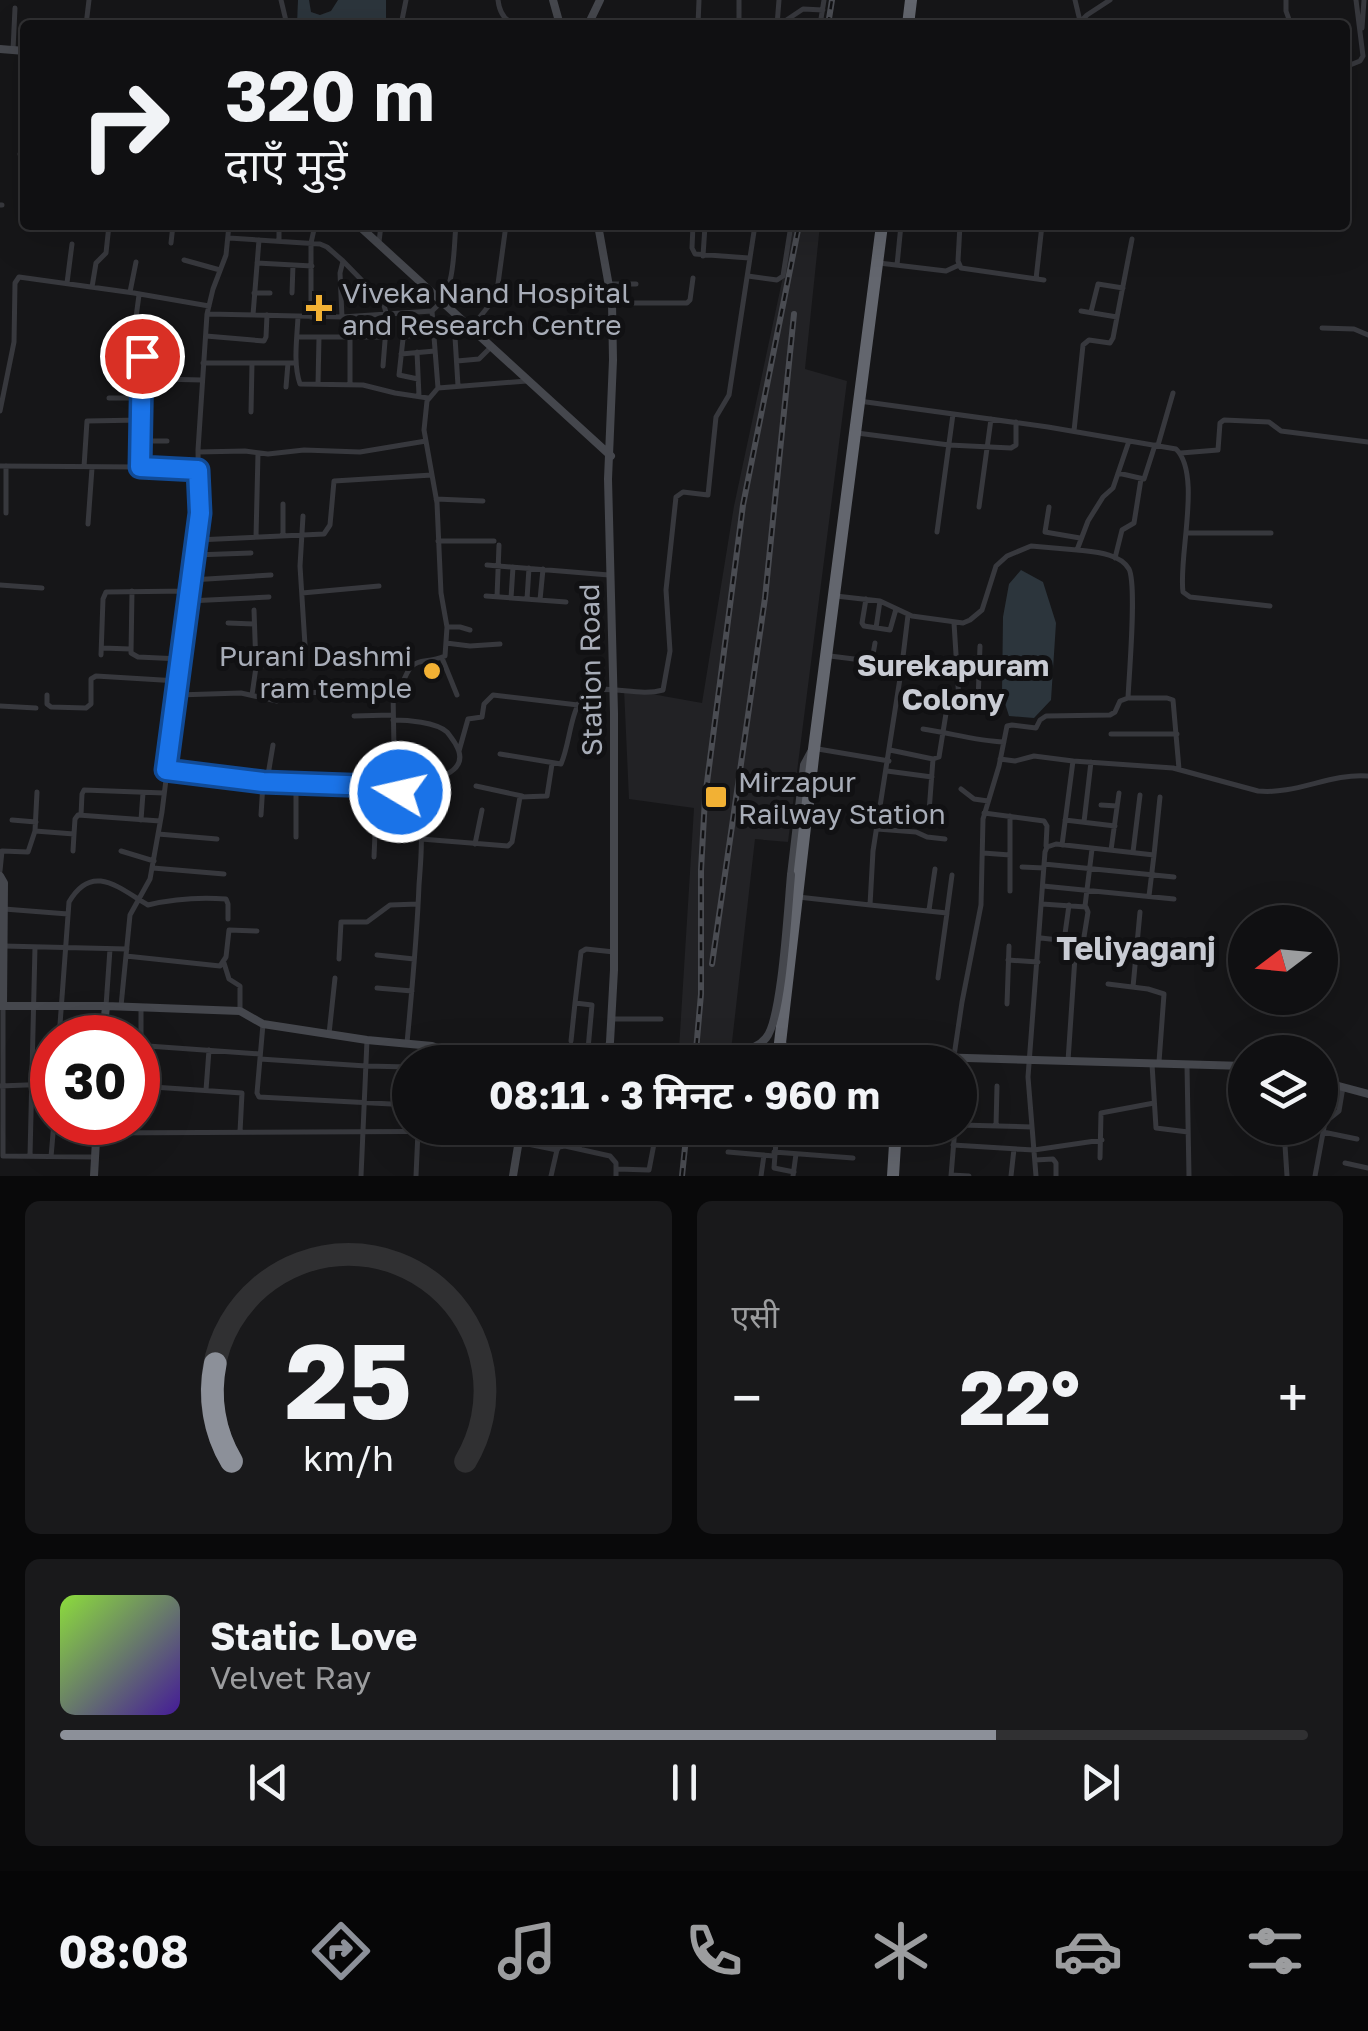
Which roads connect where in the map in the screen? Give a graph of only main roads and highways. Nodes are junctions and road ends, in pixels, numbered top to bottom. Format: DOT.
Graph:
graph roads {
  1 [pos="881,230"];
  2 [pos="782,1045"];
  3 [pos="895,1145"];
  4 [pos="893,1176"];
  1 -- 2 [label="highway"];
  3 -- 4 [label="highway"];
}
